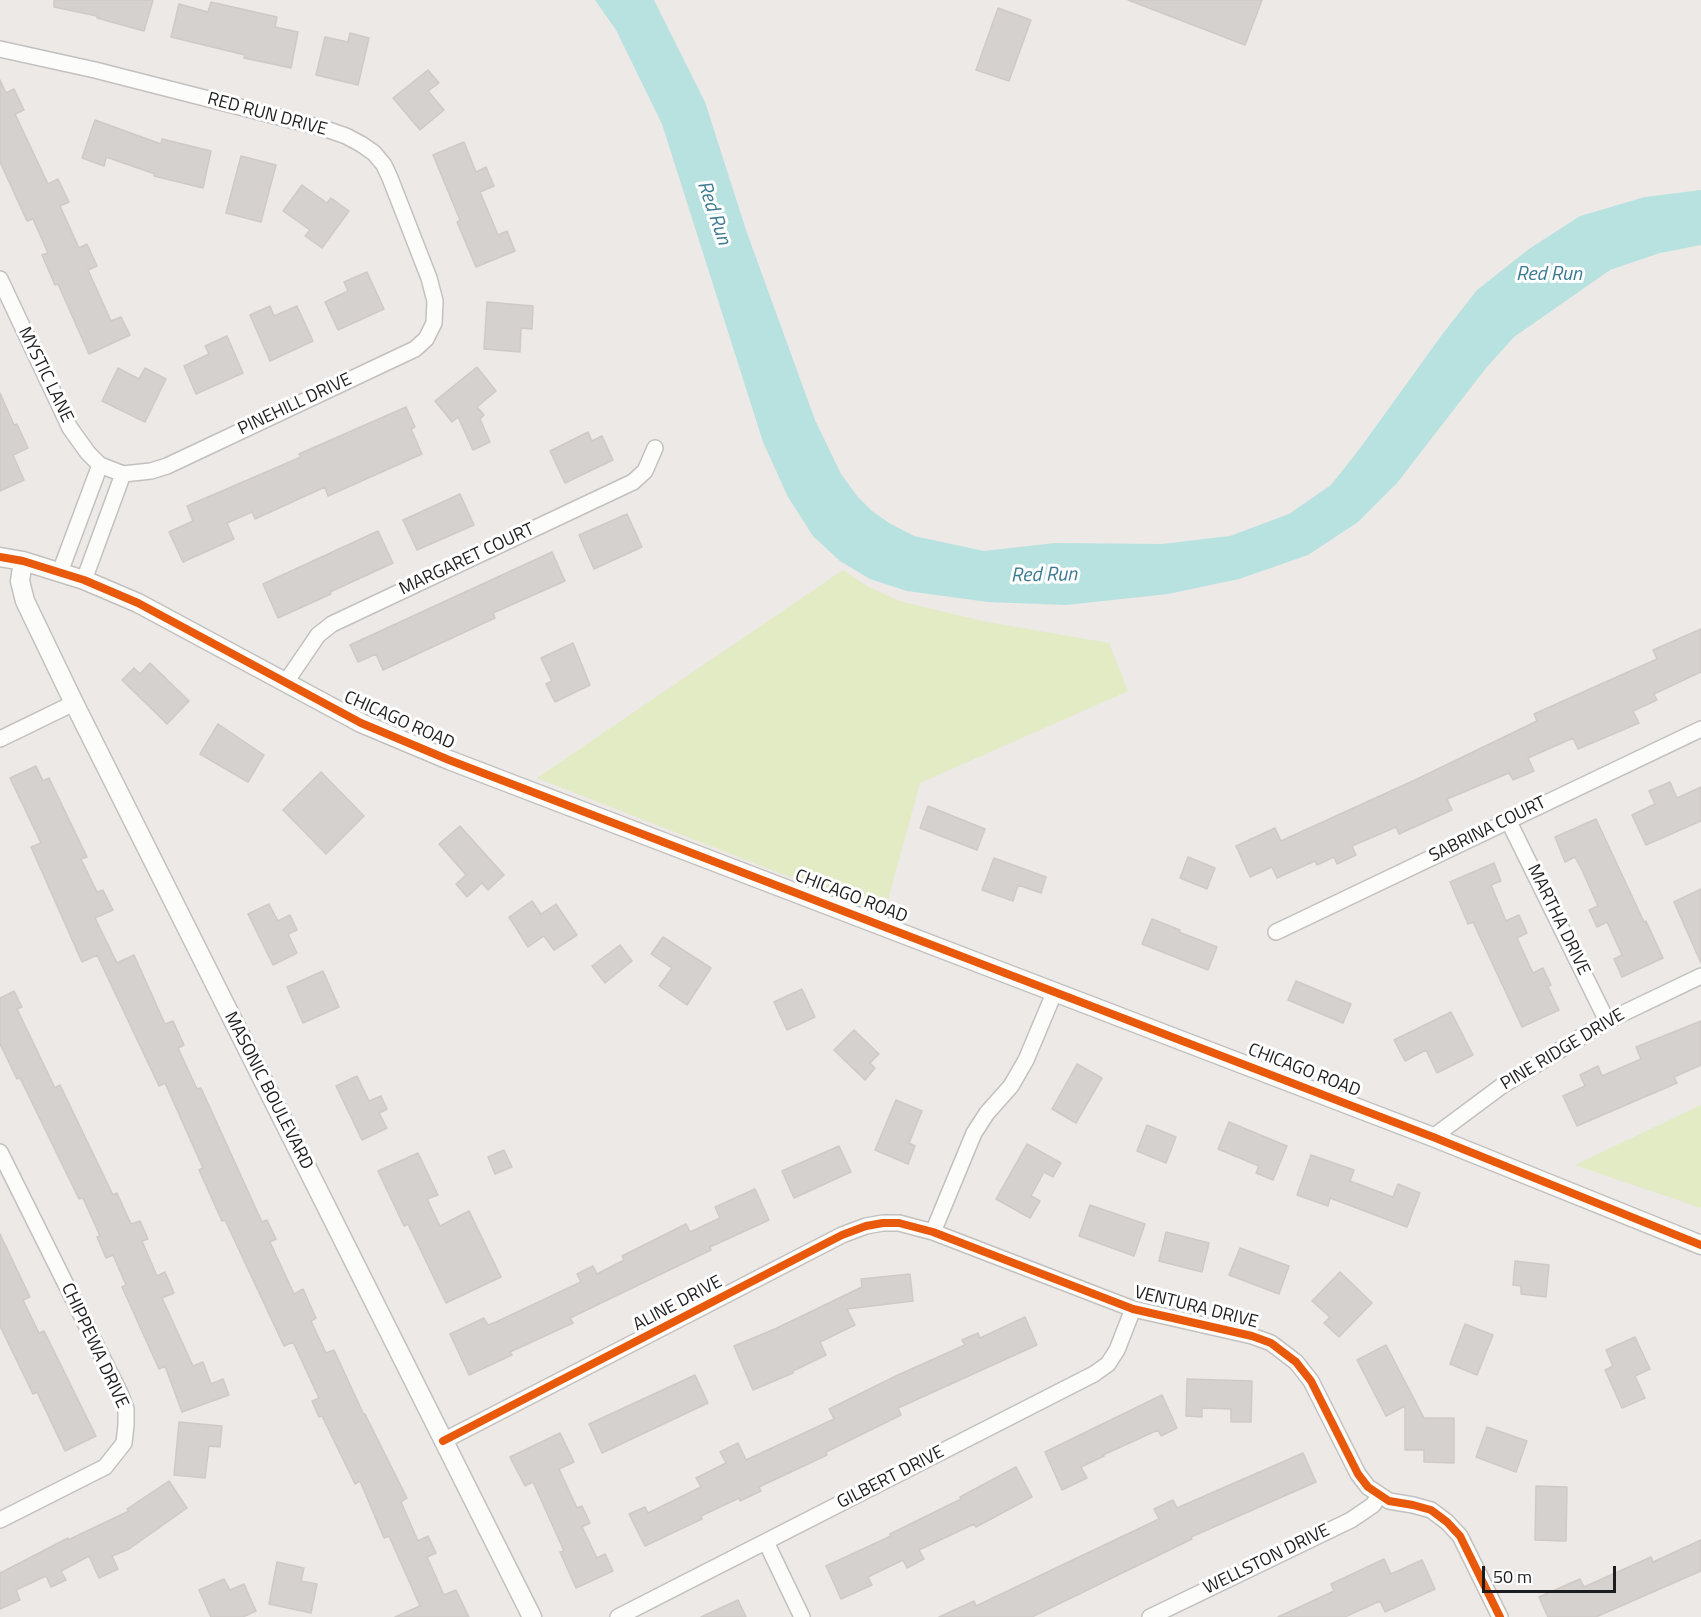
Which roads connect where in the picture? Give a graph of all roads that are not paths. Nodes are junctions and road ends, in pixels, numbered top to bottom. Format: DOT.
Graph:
graph roads {
  1 [pos="0,49"];
  2 [pos="0,279"];
  3 [pos="435,301"];
  4 [pos="655,448"];
  5 [pos="100,465"];
  6 [pos="123,474"];
  7 [pos="0,557"];
  8 [pos="23,561"];
  9 [pos="60,572"];
  10 [pos="84,580"];
  11 [pos="286,682"];
  12 [pos="74,703"];
  13 [pos="1701,729"];
  14 [pos="0,739"];
  15 [pos="1508,820"];
  16 [pos="1276,932"];
  17 [pos="1701,976"];
  18 [pos="1055,991"];
  19 [pos="1607,1021"];
  20 [pos="1433,1137"];
  21 [pos="0,1152"];
  22 [pos="933,1232"];
  23 [pos="1701,1245"];
  24 [pos="1133,1309"];
  25 [pos="443,1442"];
  26 [pos="1378,1496"];
  27 [pos="0,1520"];
  28 [pos="766,1542"];
  29 [pos="532,1617"];
  30 [pos="618,1617"];
  31 [pos="802,1617"];
  32 [pos="1149,1617"];
  33 [pos="1500,1617"];
  1 -- 3 [label="street, RED RUN DRIVE"];
  2 -- 5 [label="street, MYSTIC LANE"];
  3 -- 6 [label="street, PINEHILL DRIVE"];
  4 -- 11 [label="street, MARGARET COURT"];
  5 -- 6 [label="street, PINEHILL DRIVE"];
  5 -- 9 [label="street"];
  6 -- 10 [label="street"];
  7 -- 8 [label="street, CHICAGO ROAD"];
  8 -- 9 [label="street, CHICAGO ROAD"];
  8 -- 12 [label="street, MASONIC BOULEVARD"];
  9 -- 10 [label="street, CHICAGO ROAD"];
  10 -- 11 [label="street, CHICAGO ROAD"];
  11 -- 18 [label="street, CHICAGO ROAD"];
  12 -- 14 [label="street"];
  12 -- 25 [label="street, MASONIC BOULEVARD"];
  13 -- 15 [label="street, SABRINA COURT"];
  15 -- 16 [label="street, SABRINA COURT"];
  15 -- 19 [label="street, MARTHA DRIVE"];
  17 -- 19 [label="street, PINE RIDGE DRIVE"];
  18 -- 20 [label="street, CHICAGO ROAD"];
  18 -- 22 [label="street"];
  19 -- 20 [label="street, PINE RIDGE DRIVE"];
  20 -- 23 [label="street, CHICAGO ROAD"];
  21 -- 27 [label="street, CHIPPEWA DRIVE"];
  22 -- 24 [label="street, VENTURA DRIVE"];
  22 -- 25 [label="street, ALINE DRIVE"];
  24 -- 26 [label="street, VENTURA DRIVE"];
  24 -- 28 [label="street, GILBERT DRIVE"];
  25 -- 29 [label="street, MASONIC BOULEVARD"];
  26 -- 32 [label="street, WELLSTON DRIVE"];
  26 -- 33 [label="street"];
  28 -- 30 [label="street, GILBERT DRIVE"];
  28 -- 31 [label="street"];
}
